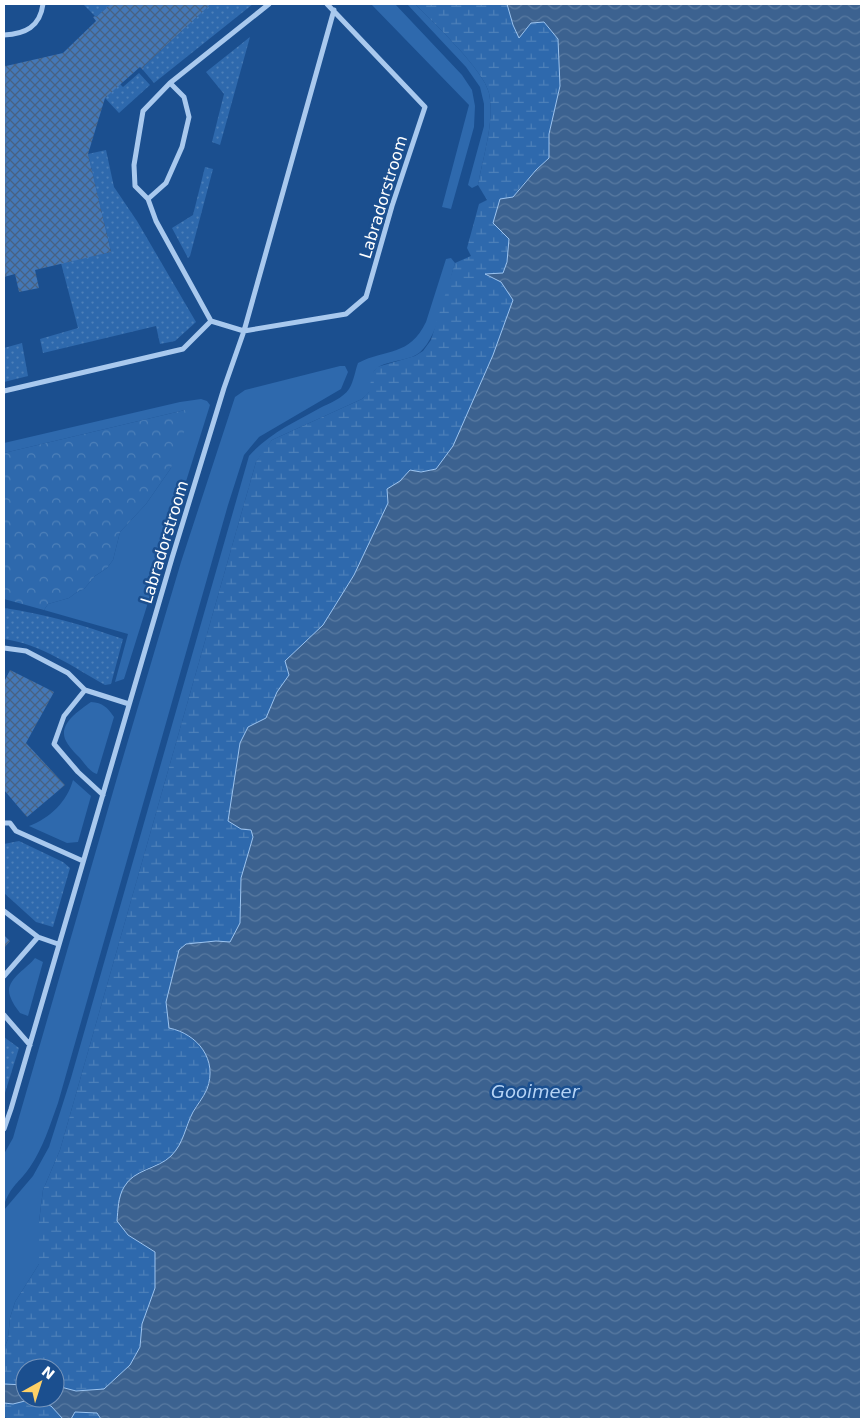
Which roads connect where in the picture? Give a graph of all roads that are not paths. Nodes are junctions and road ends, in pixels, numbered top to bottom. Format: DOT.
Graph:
graph roads {
  1 [pos="43,4"];
  2 [pos="268,4"];
  3 [pos="327,4"];
  4 [pos="334,10"];
  5 [pos="4,35"];
  6 [pos="170,83"];
  7 [pos="148,199"];
  8 [pos="211,321"];
  9 [pos="244,331"];
  10 [pos="4,391"];
  11 [pos="4,648"];
  12 [pos="84,690"];
  13 [pos="129,704"];
  14 [pos="103,795"];
  15 [pos="4,822"];
  16 [pos="83,861"];
  17 [pos="4,911"];
  18 [pos="38,937"];
  19 [pos="58,944"];
  20 [pos="4,976"];
  21 [pos="4,1015"];
  22 [pos="30,1045"];
  23 [pos="5,1121"];
  24 [pos="4,1128"];
  1 -- 5 [label="street"];
  2 -- 6 [label="street"];
  3 -- 4 [label="street, Labradorstroom"];
  4 -- 9 [label="street, Labradorstroom"];
  4 -- 9 [label="street, Labradorstroom"];
  6 -- 7 [label="street"];
  6 -- 7 [label="street"];
  7 -- 8 [label="street"];
  8 -- 9 [label="street, Labradorstroom"];
  8 -- 10 [label="street"];
  9 -- 13 [label="street, Labradorstroom"];
  11 -- 12 [label="street"];
  12 -- 13 [label="street"];
  12 -- 14 [label="street"];
  13 -- 14 [label="street, Labradorstroom"];
  14 -- 16 [label="street, Labradorstroom"];
  15 -- 16 [label="street"];
  16 -- 19 [label="street, Labradorstroom"];
  17 -- 18 [label="street"];
  18 -- 19 [label="street"];
  18 -- 20 [label="street"];
  19 -- 22 [label="street, Labradorstroom"];
  21 -- 22 [label="street"];
  22 -- 23 [label="street, Labradorstroom"];
  23 -- 24 [label="street, Labradorstroom"];
}
